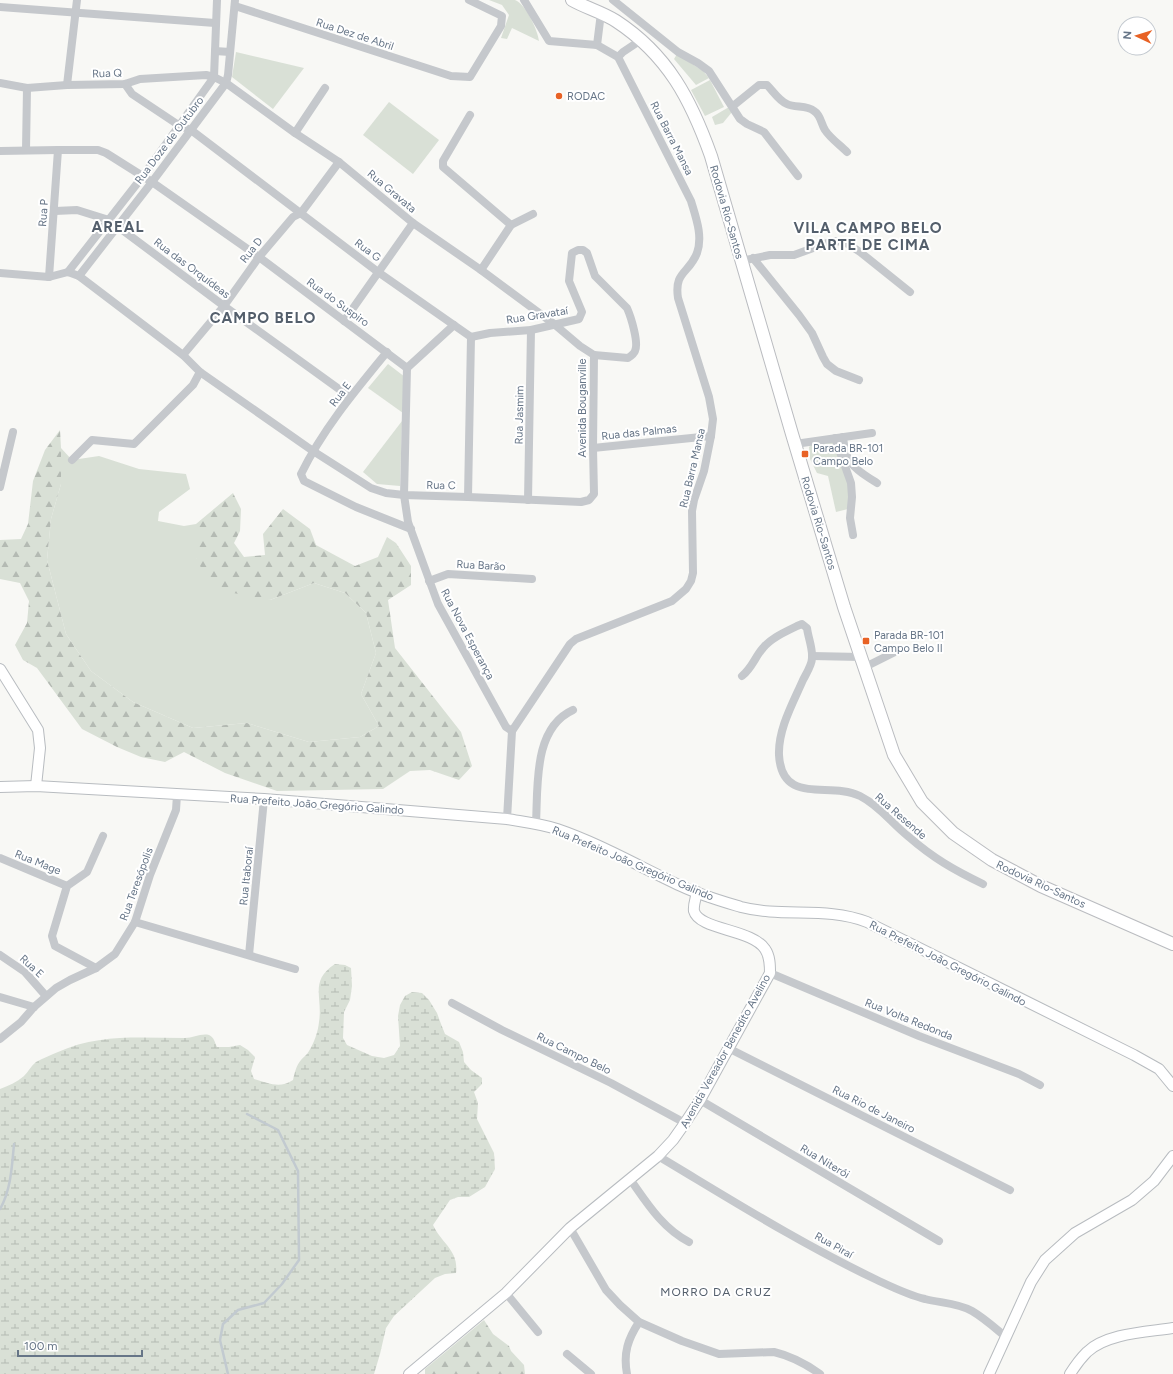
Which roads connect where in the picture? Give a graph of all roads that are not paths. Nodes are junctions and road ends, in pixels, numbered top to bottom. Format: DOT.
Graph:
graph roads {
  1 [pos="76,0"];
  2 [pos="217,0"];
  3 [pos="469,0"];
  4 [pos="524,0"];
  5 [pos="562,0"];
  6 [pos="613,0"];
  7 [pos="577,2"];
  8 [pos="235,3"];
  9 [pos="0,7"];
  10 [pos="75,12"];
  11 [pos="601,13"];
  12 [pos="215,23"];
  13 [pos="641,40"];
  14 [pos="597,45"];
  15 [pos="215,51"];
  16 [pos="230,52"];
  17 [pos="618,57"];
  18 [pos="214,77"];
  19 [pos="0,83"];
  20 [pos="226,83"];
  21 [pos="125,84"];
  22 [pos="67,85"];
  23 [pos="27,88"];
  24 [pos="325,88"];
  25 [pos="733,106"];
  26 [pos="470,115"];
  27 [pos="180,126"];
  28 [pos="191,130"];
  29 [pos="295,133"];
  30 [pos="26,150"];
  31 [pos="58,150"];
  32 [pos="0,151"];
  33 [pos="847,152"];
  34 [pos="339,162"];
  35 [pos="143,176"];
  36 [pos="798,176"];
  37 [pos="152,182"];
  38 [pos="55,211"];
  39 [pos="301,213"];
  40 [pos="533,214"];
  41 [pos="109,220"];
  42 [pos="413,223"];
  43 [pos="511,225"];
  44 [pos="118,227"];
  45 [pos="259,257"];
  46 [pos="754,258"];
  47 [pos="741,261"];
  48 [pos="481,270"];
  49 [pos="68,272"];
  50 [pos="378,272"];
  51 [pos="0,273"];
  52 [pos="79,276"];
  53 [pos="49,278"];
  54 [pos="910,292"];
  55 [pos="224,306"];
  56 [pos="344,321"];
  57 [pos="554,324"];
  58 [pos="454,325"];
  59 [pos="531,330"];
  60 [pos="471,337"];
  61 [pos="387,352"];
  62 [pos="183,354"];
  63 [pos="594,355"];
  64 [pos="407,368"];
  65 [pos="200,372"];
  66 [pos="859,380"];
  67 [pos="350,398"];
  68 [pos="13,432"];
  69 [pos="872,433"];
  70 [pos="711,436"];
  71 [pos="839,438"];
  72 [pos="795,444"];
  73 [pos="593,448"];
  74 [pos="313,450"];
  75 [pos="72,460"];
  76 [pos="876,483"];
  77 [pos="0,487"];
  78 [pos="404,495"];
  79 [pos="468,497"];
  80 [pos="528,500"];
  81 [pos="581,502"];
  82 [pos="411,528"];
  83 [pos="853,535"];
  84 [pos="532,579"];
  85 [pos="429,580"];
  86 [pos="895,652"];
  87 [pos="812,656"];
  88 [pos="863,662"];
  89 [pos="0,669"];
  90 [pos="742,676"];
  91 [pos="574,710"];
  92 [pos="512,731"];
  93 [pos="36,786"];
  94 [pos="0,787"];
  95 [pos="177,795"];
  96 [pos="264,799"];
  97 [pos="507,819"];
  98 [pos="536,823"];
  99 [pos="103,836"];
  100 [pos="0,858"];
  101 [pos="983,884"];
  102 [pos="67,886"];
  103 [pos="696,892"];
  104 [pos="135,922"];
  105 [pos="1173,944"];
  106 [pos="0,954"];
  107 [pos="249,955"];
  108 [pos="96,968"];
  109 [pos="295,969"];
  110 [pos="770,973"];
  111 [pos="46,996"];
  112 [pos="0,997"];
  113 [pos="452,1003"];
  114 [pos="34,1007"];
  115 [pos="0,1039"];
  116 [pos="728,1048"];
  117 [pos="1040,1085"];
  118 [pos="1173,1086"];
  119 [pos="700,1100"];
  120 [pos="685,1123"];
  121 [pos="658,1156"];
  122 [pos="1173,1156"];
  123 [pos="630,1179"];
  124 [pos="1010,1190"];
  125 [pos="570,1228"];
  126 [pos="938,1241"];
  127 [pos="689,1242"];
  128 [pos="506,1293"];
  129 [pos="639,1322"];
  130 [pos="1173,1328"];
  131 [pos="538,1332"];
  132 [pos="1006,1336"];
  133 [pos="567,1354"];
  134 [pos="409,1374"];
  135 [pos="591,1374"];
  136 [pos="627,1374"];
  137 [pos="820,1374"];
  138 [pos="989,1374"];
  139 [pos="1070,1374"];
  1 -- 10 [label="street"];
  2 -- 12 [label="street"];
  3 -- 8 [label="street, Rua Dez de Abril"];
  4 -- 14 [label="street"];
  5 -- 7 [label="highway, Rodovia Rio-Santos"];
  6 -- 25 [label="street"];
  7 -- 11 [label="highway, Rodovia Rio-Santos"];
  8 -- 16 [label="street, Rua Doze de Outubro"];
  9 -- 10 [label="street"];
  10 -- 12 [label="street"];
  10 -- 22 [label="street"];
  11 -- 13 [label="highway, Rodovia Rio-Santos"];
  11 -- 14 [label="street"];
  12 -- 15 [label="street"];
  13 -- 17 [label="street"];
  13 -- 47 [label="highway, Rodovia Rio-Santos"];
  14 -- 17 [label="street"];
  15 -- 16 [label="street"];
  15 -- 18 [label="street"];
  16 -- 20 [label="street, Rua Doze de Outubro"];
  17 -- 70 [label="street, Rua Barra Mansa"];
  18 -- 20 [label="street, Rua Gravata"];
  18 -- 21 [label="street, Rua Q"];
  18 -- 27 [label="street, Rua Doze de Outubro"];
  19 -- 23 [label="street, Rua Q"];
  20 -- 28 [label="street, Rua Doze de Outubro"];
  20 -- 29 [label="street, Rua Gravata"];
  21 -- 22 [label="street, Rua Q"];
  21 -- 27 [label="street, Rua G"];
  22 -- 23 [label="street, Rua Q"];
  23 -- 30 [label="street"];
  24 -- 29 [label="street"];
  25 -- 33 [label="street"];
  25 -- 36 [label="street"];
  26 -- 43 [label="street"];
  27 -- 28 [label="street, Rua G"];
  27 -- 35 [label="street, Rua Doze de Outubro"];
  28 -- 37 [label="street, Rua Doze de Outubro"];
  28 -- 39 [label="street, Rua G"];
  29 -- 34 [label="street, Rua Gravata"];
  30 -- 31 [label="street"];
  30 -- 32 [label="street"];
  31 -- 35 [label="street"];
  31 -- 38 [label="street, Rua P"];
  34 -- 39 [label="street, Rua D"];
  34 -- 42 [label="street, Rua Gravata"];
  35 -- 37 [label="street"];
  35 -- 41 [label="street, Rua Doze de Outubro"];
  37 -- 44 [label="street, Rua Doze de Outubro"];
  37 -- 45 [label="street, Rua do Suspiro"];
  38 -- 41 [label="street"];
  38 -- 53 [label="street, Rua P"];
  39 -- 45 [label="street, Rua D"];
  39 -- 50 [label="street, Rua G"];
  40 -- 43 [label="street"];
  41 -- 44 [label="street, Rua das Orquídeas"];
  41 -- 49 [label="street, Rua Doze de Outubro"];
  42 -- 48 [label="street, Rua Gravata"];
  42 -- 50 [label="street"];
  43 -- 48 [label="street"];
  44 -- 52 [label="street, Rua Doze de Outubro"];
  44 -- 55 [label="street, Rua das Orquídeas"];
  45 -- 55 [label="street, Rua D"];
  45 -- 56 [label="street, Rua do Suspiro"];
  46 -- 47 [label="street"];
  46 -- 54 [label="street"];
  46 -- 66 [label="street"];
  47 -- 72 [label="highway, Rodovia Rio-Santos"];
  48 -- 57 [label="street, Rua Gravata"];
  49 -- 52 [label="street"];
  49 -- 53 [label="street"];
  50 -- 56 [label="street"];
  50 -- 58 [label="street, Rua G"];
  51 -- 53 [label="street"];
  52 -- 62 [label="street"];
  55 -- 62 [label="street, Rua D"];
  55 -- 67 [label="street, Rua das Orquídeas"];
  56 -- 61 [label="street, Rua do Suspiro"];
  57 -- 59 [label="street, Rua Gravataí"];
  57 -- 63 [label="street, Avenida Bouganville"];
  57 -- 63 [label="street, Rua Gravataí"];
  58 -- 60 [label="street, Rua G"];
  58 -- 64 [label="street"];
  59 -- 60 [label="street, Rua Gravataí"];
  59 -- 80 [label="street, Rua Jasmim"];
  60 -- 79 [label="street"];
  61 -- 64 [label="street, Rua do Suspiro"];
  61 -- 67 [label="street, Rua E"];
  62 -- 65 [label="street"];
  63 -- 73 [label="street, Avenida Bouganville"];
  64 -- 78 [label="street"];
  65 -- 74 [label="street"];
  65 -- 75 [label="street"];
  67 -- 74 [label="street, Rua E"];
  68 -- 77 [label="street"];
  69 -- 71 [label="street"];
  70 -- 73 [label="street, Rua das Palmas"];
  70 -- 92 [label="street, Rua Barra Mansa"];
  71 -- 72 [label="street"];
  71 -- 76 [label="street"];
  71 -- 83 [label="street"];
  72 -- 88 [label="highway, Rodovia Rio-Santos"];
  73 -- 81 [label="street, Avenida Bouganville"];
  74 -- 78 [label="street, Rua C"];
  74 -- 82 [label="street, Rua E"];
  78 -- 79 [label="street, Rua C"];
  78 -- 82 [label="street, Rua Nova Esperança"];
  79 -- 80 [label="street, Rua C"];
  80 -- 81 [label="street, Rua C"];
  82 -- 85 [label="street, Rua Nova Esperança"];
  84 -- 85 [label="street, Rua Barão"];
  85 -- 92 [label="street, Rua Nova Esperança"];
  86 -- 88 [label="street"];
  87 -- 88 [label="street"];
  87 -- 90 [label="street, Rua Resende"];
  87 -- 101 [label="street, Rua Resende"];
  88 -- 105 [label="highway, Rodovia Rio-Santos"];
  89 -- 93 [label="main road"];
  91 -- 98 [label="street"];
  92 -- 97 [label="street"];
  93 -- 94 [label="main road, Rua Prefeito João Gregório Galindo"];
  93 -- 95 [label="main road, Rua Prefeito João Gregório Galindo"];
  95 -- 96 [label="main road, Rua Prefeito João Gregório Galindo"];
  95 -- 104 [label="street, Rua Teresópolis"];
  96 -- 97 [label="main road, Rua Prefeito João Gregório Galindo"];
  96 -- 107 [label="street, Rua Itaboraí"];
  97 -- 98 [label="main road, Rua Prefeito João Gregório Galindo"];
  98 -- 103 [label="main road, Rua Prefeito João Gregório Galindo"];
  99 -- 102 [label="street"];
  100 -- 102 [label="street, Rua Mage"];
  102 -- 108 [label="street"];
  103 -- 110 [label="main road, Avenida Vereador Benedito Avelino"];
  103 -- 118 [label="main road, Rua Prefeito João Gregório Galindo"];
  104 -- 107 [label="street"];
  104 -- 108 [label="street, Rua Teresópolis"];
  106 -- 111 [label="street, Rua E"];
  107 -- 109 [label="street"];
  108 -- 111 [label="street, Rua Teresópolis"];
  110 -- 116 [label="main road, Avenida Vereador Benedito Avelino"];
  110 -- 117 [label="street, Rua Volta Redonda"];
  111 -- 114 [label="street, Rua Teresópolis"];
  112 -- 114 [label="street"];
  113 -- 120 [label="street, Rua Campo Belo"];
  114 -- 115 [label="street, Rua Teresópolis"];
  116 -- 119 [label="main road, Avenida Vereador Benedito Avelino"];
  116 -- 124 [label="street, Rua Rio de Janeiro"];
  119 -- 120 [label="main road, Avenida Vereador Benedito Avelino"];
  119 -- 126 [label="street, Rua Niterói"];
  120 -- 121 [label="main road, Avenida Vereador Benedito Avelino"];
  121 -- 123 [label="main road, Avenida Vereador Benedito Avelino"];
  121 -- 132 [label="street, Rua Piraí"];
  122 -- 132 [label="main road"];
  123 -- 125 [label="main road, Avenida Vereador Benedito Avelino"];
  123 -- 127 [label="street"];
  125 -- 128 [label="main road, Avenida Vereador Benedito Avelino"];
  125 -- 129 [label="street"];
  128 -- 131 [label="street"];
  128 -- 134 [label="main road, Avenida Vereador Benedito Avelino"];
  129 -- 136 [label="street"];
  129 -- 137 [label="street"];
  130 -- 139 [label="main road"];
  132 -- 138 [label="main road"];
  133 -- 135 [label="street"];
}
